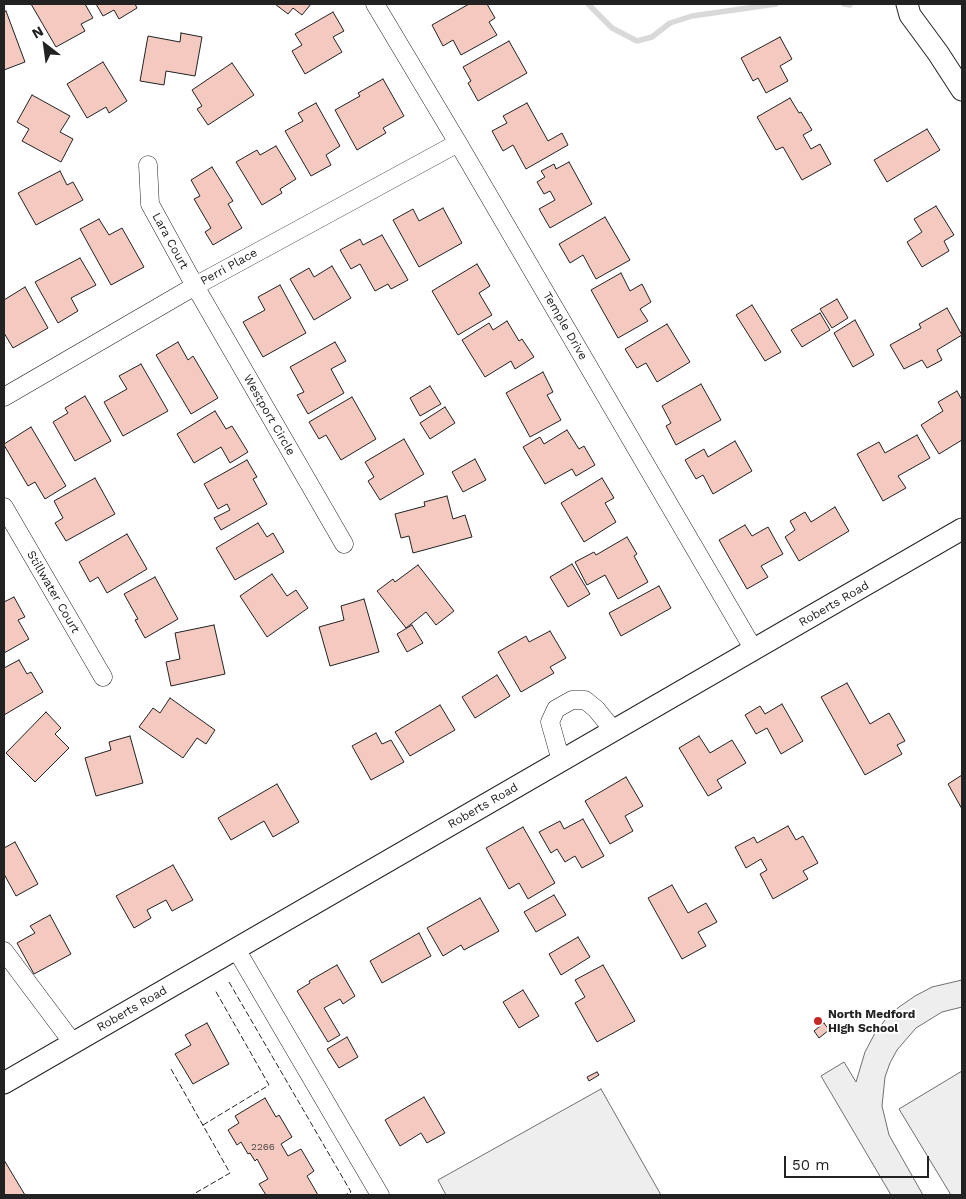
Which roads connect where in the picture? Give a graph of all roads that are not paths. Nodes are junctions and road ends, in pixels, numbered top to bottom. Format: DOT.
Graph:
graph roads {
  1 [pos="375,4"];
  2 [pos="890,4"];
  3 [pos="908,10"];
  4 [pos="962,90"];
  5 [pos="458,143"];
  6 [pos="148,166"];
  7 [pos="195,286"];
  8 [pos="4,397"];
  9 [pos="4,508"];
  10 [pos="962,529"];
  11 [pos="344,544"];
  12 [pos="754,650"];
  13 [pos="103,677"];
  14 [pos="614,731"];
  15 [pos="561,761"];
  16 [pos="236,949"];
  17 [pos="4,951"];
  18 [pos="72,1043"];
  19 [pos="4,1083"];
  20 [pos="380,1195"];
  1 -- 5 [label="street, Temple Drive"];
  2 -- 3 [label="street"];
  3 -- 4 [label="street"];
  5 -- 7 [label="street, Perri Place"];
  5 -- 12 [label="street, Temple Drive"];
  6 -- 7 [label="street, Lara Court"];
  7 -- 8 [label="street, Perri Place"];
  7 -- 11 [label="street, Westport Circle"];
  9 -- 13 [label="street, Stillwater Court"];
  10 -- 12 [label="street, Roberts Road"];
  12 -- 14 [label="street, Roberts Road"];
  14 -- 15 [label="street, Roberts Road"];
  14 -- 15 [label="street"];
  15 -- 16 [label="street, Roberts Road"];
  16 -- 18 [label="street, Roberts Road"];
  16 -- 20 [label="street"];
  17 -- 18 [label="street"];
  18 -- 19 [label="street, Roberts Road"];
}
